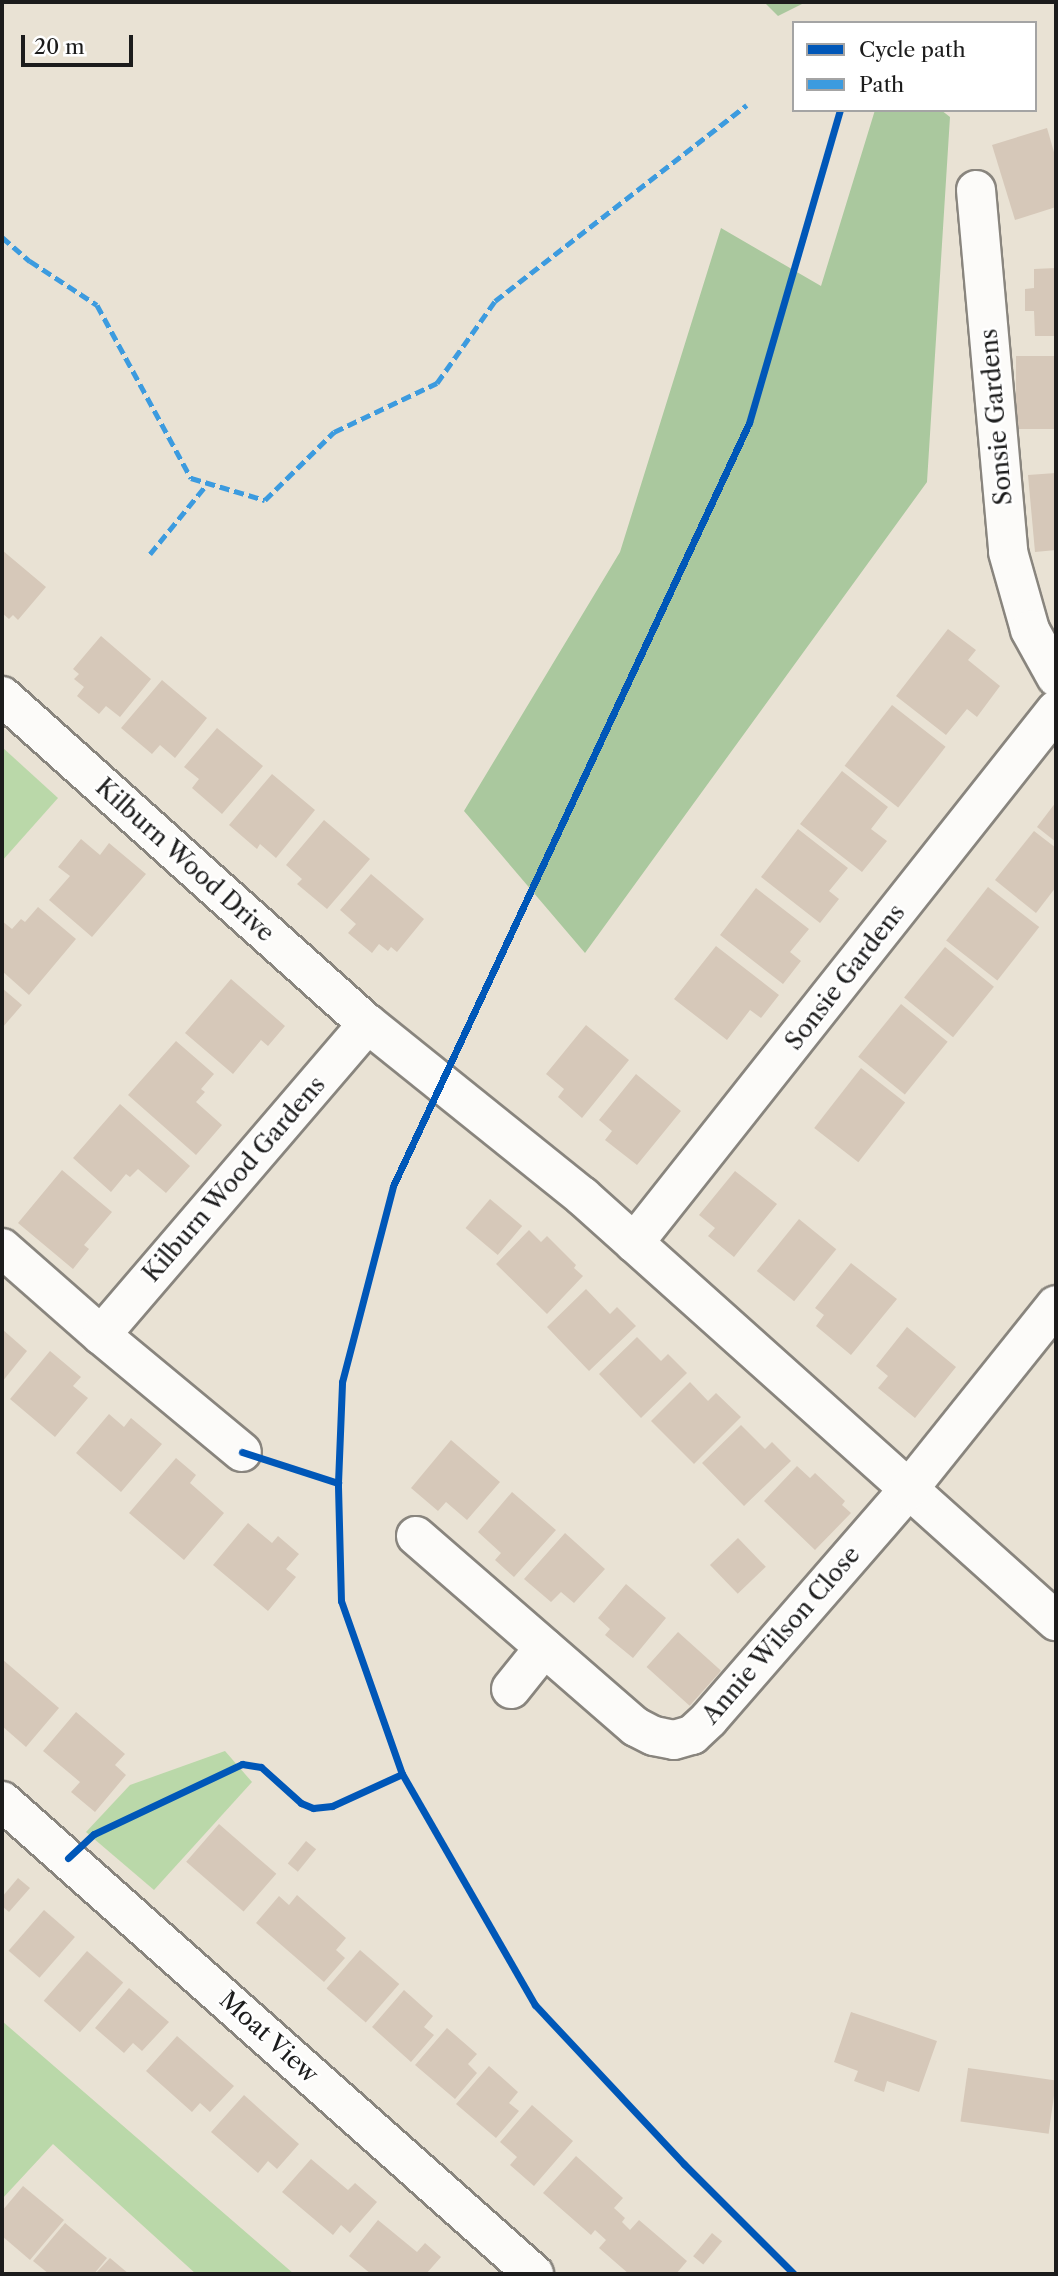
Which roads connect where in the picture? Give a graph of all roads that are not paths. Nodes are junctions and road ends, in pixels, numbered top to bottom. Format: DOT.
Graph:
graph roads {
  1 [pos="976,190"];
  2 [pos="1056,677"];
  3 [pos="2,696"];
  4 [pos="1056,710"];
  5 [pos="368,1024"];
  6 [pos="634,1243"];
  7 [pos="2,1248"];
  8 [pos="1056,1305"];
  9 [pos="101,1335"];
  10 [pos="242,1452"];
  11 [pos="907,1491"];
  12 [pos="416,1536"];
  13 [pos="1056,1621"];
  14 [pos="544,1648"];
  15 [pos="511,1689"];
  16 [pos="2,1801"];
  17 [pos="534,2274"];
  1 -- 2 [label="street, Sonsie Gardens"];
  3 -- 5 [label="street, Kilburn Wood Drive"];
  4 -- 6 [label="street, Sonsie Gardens"];
  5 -- 6 [label="street, Kilburn Wood Drive"];
  5 -- 9 [label="street, Kilburn Wood Gardens"];
  6 -- 11 [label="street, Kilburn Wood Drive"];
  7 -- 9 [label="street"];
  8 -- 11 [label="street, Annie Wilson Close"];
  9 -- 10 [label="street"];
  11 -- 13 [label="street, Kilburn Wood Drive"];
  11 -- 14 [label="street, Annie Wilson Close"];
  12 -- 14 [label="street, Annie Wilson Close"];
  14 -- 15 [label="street"];
  16 -- 17 [label="street, Moat View"];
}
